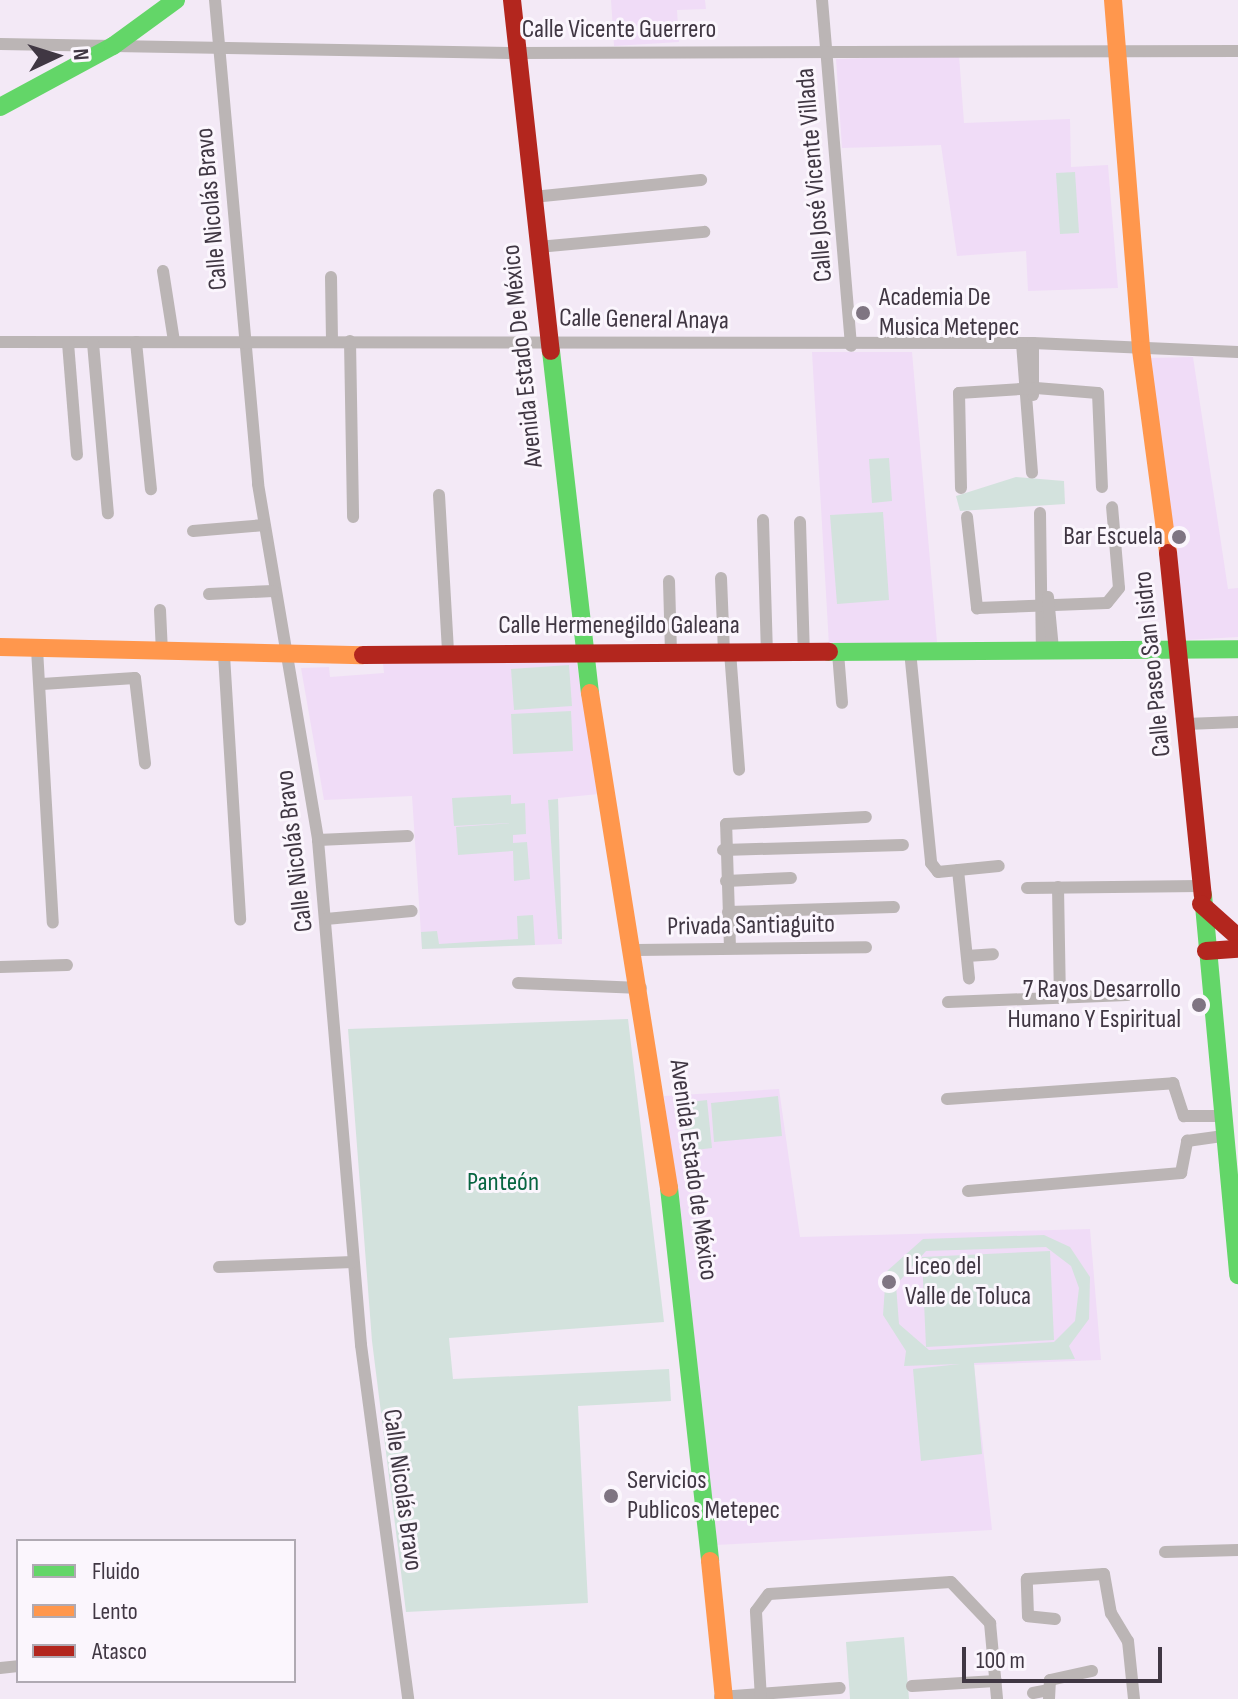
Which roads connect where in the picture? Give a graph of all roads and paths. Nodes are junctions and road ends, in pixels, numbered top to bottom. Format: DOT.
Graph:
graph roads {
  1 [pos="176,0"];
  2 [pos="215,0"];
  3 [pos="512,0"];
  4 [pos="822,0"];
  5 [pos="1113,0"];
  6 [pos="0,44"];
  7 [pos="113,46"];
  8 [pos="220,50"];
  9 [pos="1117,50"];
  10 [pos="1238,51"];
  11 [pos="826,52"];
  12 [pos="517,53"];
  13 [pos="0,107"];
  14 [pos="701,180"];
  15 [pos="533,197"];
  16 [pos="704,232"];
  17 [pos="538,247"];
  18 [pos="163,271"];
  19 [pos="331,277"];
  20 [pos="245,339"];
  21 [pos="332,340"];
  22 [pos="174,341"];
  23 [pos="350,341"];
  24 [pos="546,341"];
  25 [pos="0,342"];
  26 [pos="136,342"];
  27 [pos="68,343"];
  28 [pos="93,343"];
  29 [pos="1027,343"];
  30 [pos="851,346"];
  31 [pos="1141,350"];
  32 [pos="1238,352"];
  33 [pos="1030,388"];
  34 [pos="77,455"];
  35 [pos="1032,473"];
  36 [pos="1102,487"];
  37 [pos="961,488"];
  38 [pos="151,489"];
  39 [pos="439,495"];
  40 [pos="1112,507"];
  41 [pos="108,513"];
  42 [pos="1040,513"];
  43 [pos="353,517"];
  44 [pos="967,517"];
  45 [pos="763,520"];
  46 [pos="800,522"];
  47 [pos="264,525"];
  48 [pos="193,531"];
  49 [pos="721,578"];
  50 [pos="669,581"];
  51 [pos="273,591"];
  52 [pos="209,594"];
  53 [pos="1045,604"];
  54 [pos="160,610"];
  55 [pos="0,647"];
  56 [pos="37,649"];
  57 [pos="1238,649"];
  58 [pos="1047,650"];
  59 [pos="910,651"];
  60 [pos="1181,651"];
  61 [pos="448,652"];
  62 [pos="584,652"];
  63 [pos="727,652"];
  64 [pos="162,653"];
  65 [pos="671,653"];
  66 [pos="767,653"];
  67 [pos="804,653"];
  68 [pos="838,653"];
  69 [pos="224,655"];
  70 [pos="286,656"];
  71 [pos="42,684"];
  72 [pos="842,703"];
  73 [pos="1238,722"];
  74 [pos="1186,724"];
  75 [pos="145,763"];
  76 [pos="739,770"];
  77 [pos="866,817"];
  78 [pos="408,836"];
  79 [pos="318,840"];
  80 [pos="903,845"];
  81 [pos="723,850"];
  82 [pos="999,866"];
  83 [pos="958,870"];
  84 [pos="791,878"];
  85 [pos="726,881"];
  86 [pos="1058,887"];
  87 [pos="1027,888"];
  88 [pos="1200,895"];
  89 [pos="894,907"];
  90 [pos="412,911"];
  91 [pos="728,912"];
  92 [pos="326,919"];
  93 [pos="240,920"];
  94 [pos="53,923"];
  95 [pos="866,947"];
  96 [pos="1237,947"];
  97 [pos="730,948"];
  98 [pos="636,950"];
  99 [pos="1206,951"];
  100 [pos="993,954"];
  101 [pos="967,956"];
  102 [pos="67,965"];
  103 [pos="0,967"];
  104 [pos="969,978"];
  105 [pos="518,983"];
  106 [pos="641,988"];
  107 [pos="1127,995"];
  108 [pos="1060,998"];
  109 [pos="948,1002"];
  110 [pos="947,1099"];
  111 [pos="1222,1116"];
  112 [pos="1224,1136"];
  113 [pos="968,1191"];
  114 [pos="1234,1203"];
  115 [pos="1236,1245"];
  116 [pos="353,1262"];
  117 [pos="219,1267"];
  118 [pos="1238,1275"];
  119 [pos="1238,1550"];
  120 [pos="1165,1552"];
  121 [pos="1055,1619"];
  122 [pos="1092,1671"];
  123 [pos="996,1681"];
  124 [pos="912,1686"];
  125 [pos="840,1688"];
  126 [pos="1033,1693"];
  127 [pos="1049,1694"];
  128 [pos="761,1695"];
  129 [pos="722,1697"];
  130 [pos="408,1699"];
  131 [pos="997,1699"];
  132 [pos="1134,1699"];
  1 -- 7 [label="main road"];
  2 -- 8 [label="street, Calle Nicolás Bravo"];
  3 -- 12 [label="main road"];
  4 -- 11 [label="street, Calle José Vicente Villada"];
  5 -- 9 [label="main road, Calle Paseo San Isidro"];
  6 -- 7 [label="street, Calle Vicente Guerrero"];
  7 -- 8 [label="street, Calle Vicente Guerrero"];
  7 -- 13 [label="main road"];
  8 -- 12 [label="street, Calle Vicente Guerrero"];
  8 -- 20 [label="street, Calle Nicolás Bravo"];
  9 -- 10 [label="street, Calle Vicente Guerrero"];
  9 -- 11 [label="street, Calle Vicente Guerrero"];
  9 -- 31 [label="main road, Calle Paseo San Isidro"];
  11 -- 12 [label="street, Calle Vicente Guerrero"];
  11 -- 30 [label="street, Calle José Vicente Villada"];
  12 -- 15 [label="main road, Avenida Estado De México"];
  14 -- 15 [label="street"];
  15 -- 17 [label="main road, Avenida Estado De México"];
  16 -- 17 [label="street"];
  17 -- 24 [label="main road, Avenida Estado De México"];
  18 -- 22 [label="street"];
  19 -- 21 [label="street"];
  20 -- 21 [label="street, Calle General Anaya"];
  20 -- 22 [label="street, Calle General Anaya"];
  20 -- 47 [label="street, Calle Nicolás Bravo"];
  21 -- 23 [label="street, Calle General Anaya"];
  22 -- 26 [label="street, Calle General Anaya"];
  23 -- 24 [label="street, Calle General Anaya"];
  23 -- 43 [label="street"];
  24 -- 30 [label="street, Calle General Anaya"];
  24 -- 62 [label="main road, Avenida Estado De México"];
  25 -- 27 [label="street, Calle General Anaya"];
  26 -- 28 [label="street, Calle General Anaya"];
  26 -- 38 [label="street"];
  27 -- 28 [label="street, Calle General Anaya"];
  27 -- 34 [label="street"];
  28 -- 41 [label="street"];
  29 -- 30 [label="street, Calle General Anaya"];
  29 -- 31 [label="street, Calle General Anaya"];
  29 -- 33 [label="street"];
  31 -- 32 [label="street, Calle General Anaya"];
  31 -- 60 [label="main road, Calle Paseo San Isidro"];
  33 -- 35 [label="street"];
  33 -- 36 [label="street"];
  33 -- 37 [label="street"];
  39 -- 61 [label="street"];
  40 -- 53 [label="street"];
  42 -- 53 [label="street"];
  44 -- 53 [label="street"];
  45 -- 66 [label="street"];
  46 -- 67 [label="street"];
  47 -- 48 [label="street"];
  47 -- 51 [label="street, Calle Nicolás Bravo"];
  49 -- 63 [label="street"];
  50 -- 65 [label="street"];
  51 -- 52 [label="street"];
  51 -- 70 [label="street, Calle Nicolás Bravo"];
  53 -- 58 [label="street"];
  54 -- 64 [label="street"];
  55 -- 56 [label="main road, Calle Hermenegildo Galeana"];
  56 -- 64 [label="main road, Calle Hermenegildo Galeana"];
  56 -- 71 [label="street"];
  57 -- 60 [label="main road, Calle Hermenegildo Galeana"];
  58 -- 59 [label="main road, Calle Hermenegildo Galeana"];
  58 -- 60 [label="main road, Calle Hermenegildo Galeana"];
  59 -- 68 [label="main road, Calle Hermenegildo Galeana"];
  59 -- 83 [label="street"];
  60 -- 74 [label="main road, Calle Paseo San Isidro"];
  61 -- 62 [label="main road, Calle Hermenegildo Galeana"];
  61 -- 70 [label="main road, Calle Hermenegildo Galeana"];
  62 -- 65 [label="main road, Calle Hermenegildo Galeana"];
  62 -- 98 [label="main road, Avenida Estado de México"];
  63 -- 65 [label="main road, Calle Hermenegildo Galeana"];
  63 -- 66 [label="main road, Calle Hermenegildo Galeana"];
  63 -- 76 [label="street"];
  64 -- 69 [label="main road, Calle Hermenegildo Galeana"];
  66 -- 67 [label="main road, Calle Hermenegildo Galeana"];
  67 -- 68 [label="main road, Calle Hermenegildo Galeana"];
  68 -- 72 [label="street"];
  69 -- 70 [label="main road, Calle Hermenegildo Galeana"];
  69 -- 93 [label="street"];
  70 -- 79 [label="street, Calle Nicolás Bravo"];
  71 -- 75 [label="street"];
  71 -- 94 [label="street"];
  73 -- 74 [label="street"];
  74 -- 88 [label="main road, Calle Paseo San Isidro"];
  77 -- 81 [label="street"];
  78 -- 79 [label="street"];
  79 -- 92 [label="street, Calle Nicolás Bravo"];
  80 -- 81 [label="street"];
  81 -- 85 [label="street"];
  82 -- 83 [label="street"];
  83 -- 101 [label="street"];
  84 -- 85 [label="street"];
  85 -- 91 [label="street"];
  86 -- 87 [label="street"];
  86 -- 88 [label="street"];
  86 -- 108 [label="street"];
  88 -- 96 [label="main road"];
  88 -- 99 [label="main road, Calle Paseo San Isidro"];
  89 -- 91 [label="street"];
  90 -- 92 [label="street"];
  91 -- 97 [label="street"];
  92 -- 116 [label="street, Calle Nicolás Bravo"];
  95 -- 97 [label="street, Privada Santiaguito"];
  96 -- 99 [label="main road"];
  97 -- 98 [label="street, Privada Santiaguito"];
  98 -- 106 [label="main road, Avenida Estado de México"];
  99 -- 111 [label="main road, Calle Paseo San Isidro"];
  100 -- 101 [label="street"];
  101 -- 104 [label="street"];
  102 -- 103 [label="street"];
  105 -- 106 [label="street"];
  106 -- 129 [label="main road, Avenida Estado de México"];
  107 -- 108 [label="street"];
  108 -- 109 [label="street"];
  110 -- 111 [label="street"];
  111 -- 112 [label="main road, Calle Paseo San Isidro"];
  112 -- 113 [label="street"];
  112 -- 114 [label="main road, Calle Paseo San Isidro"];
  114 -- 115 [label="main road, Calle Paseo San Isidro"];
  115 -- 118 [label="main road, Calle Paseo San Isidro"];
  116 -- 117 [label="street"];
  116 -- 130 [label="street, Calle Nicolás Bravo"];
  119 -- 120 [label="street"];
  121 -- 132 [label="street"];
  122 -- 127 [label="street"];
  123 -- 124 [label="street"];
  123 -- 128 [label="street"];
  123 -- 131 [label="street"];
  125 -- 128 [label="street"];
  126 -- 127 [label="street"];
  128 -- 129 [label="street"];
}
